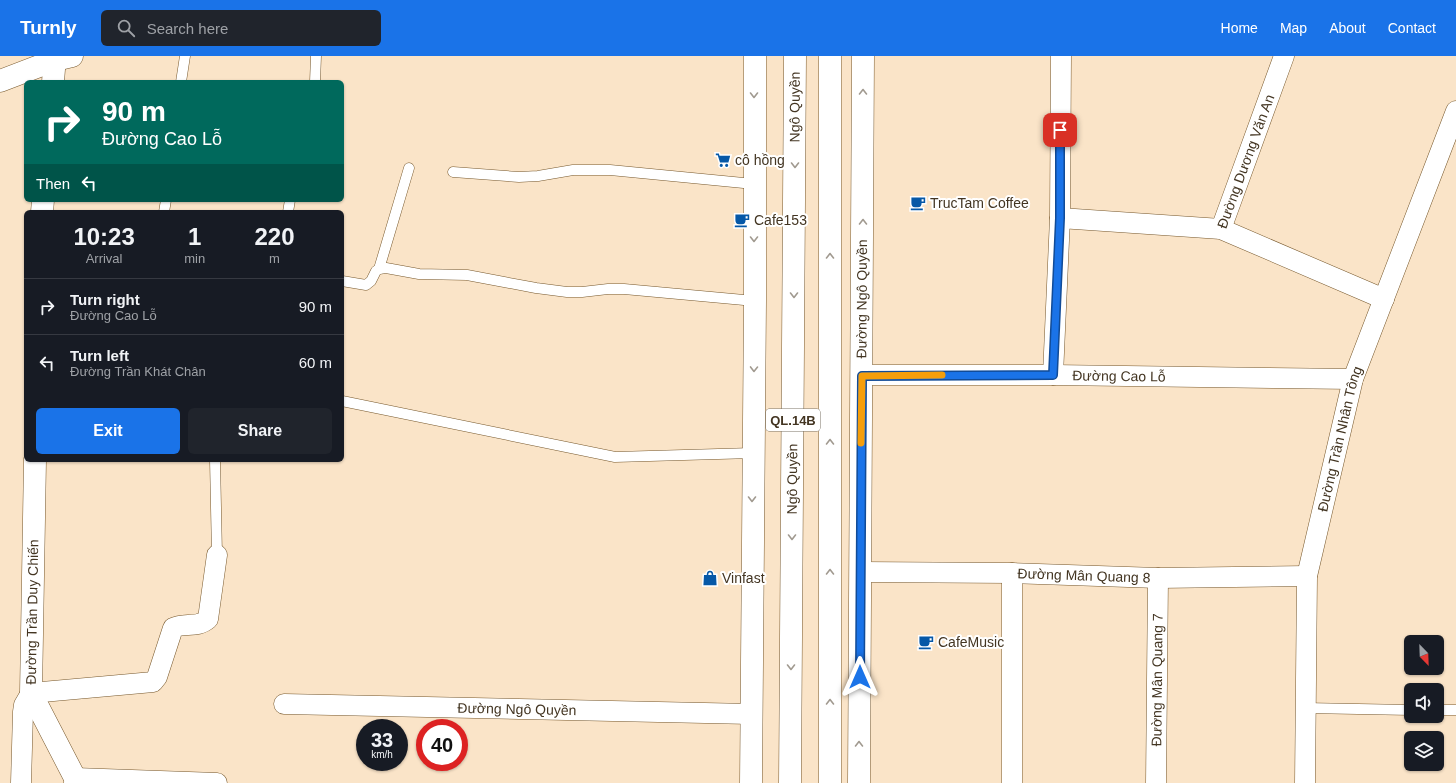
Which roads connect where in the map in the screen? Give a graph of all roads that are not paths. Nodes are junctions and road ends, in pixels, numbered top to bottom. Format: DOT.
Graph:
graph roads {
  1 [pos="185,56"];
  2 [pos="316,56"];
  3 [pos="755,56"];
  4 [pos="795,56"];
  5 [pos="830,56"];
  6 [pos="863,56"];
  7 [pos="1060,56"];
  8 [pos="1284,56"];
  9 [pos="61,57"];
  10 [pos="54,80"];
  11 [pos="181,80"];
  12 [pos="315,80"];
  13 [pos="0,81"];
  14 [pos="1456,111"];
  15 [pos="1448,153"];
  16 [pos="408,168"];
  17 [pos="453,172"];
  18 [pos="754,184"];
  19 [pos="1060,218"];
  20 [pos="1221,229"];
  21 [pos="379,269"];
  22 [pos="344,281"];
  23 [pos="1384,299"];
  24 [pos="755,301"];
  25 [pos="1053,375"];
  26 [pos="862,376"];
  27 [pos="1353,379"];
  28 [pos="344,401"];
  29 [pos="753,453"];
  30 [pos="35,462"];
  31 [pos="215,462"];
  32 [pos="217,555"];
  33 [pos="860,572"];
  34 [pos="1012,573"];
  35 [pos="1307,576"];
  36 [pos="1158,578"];
  37 [pos="31,692"];
  38 [pos="284,704"];
  39 [pos="1305,708"];
  40 [pos="1404,710"];
  41 [pos="1444,710"];
  42 [pos="1456,710"];
  43 [pos="751,714"];
  44 [pos="75,780"];
  45 [pos="21,783"];
  46 [pos="217,783"];
  47 [pos="751,783"];
  48 [pos="790,783"];
  49 [pos="830,783"];
  50 [pos="859,783"];
  51 [pos="1012,783"];
  52 [pos="1156,783"];
  53 [pos="1305,783"];
  1 -- 11 [label="lane"];
  2 -- 12 [label="lane"];
  3 -- 18 [label="main road, one-way"];
  4 -- 48 [label="main road, Ngô Quyền / QL.14B, one-way"];
  49 -- 5 [label="main road, QL.14B, one-way"];
  26 -- 6 [label="main road, Đường Ngô Quyền, one-way"];
  7 -- 19 [label="street"];
  8 -- 20 [label="street, Đường Dương Văn An"];
  9 -- 10 [label="main road"];
  9 -- 13 [label="main road"];
  14 -- 15 [label="street, Đường Trần Nhân Tông"];
  15 -- 23 [label="street, Đường Trần Nhân Tông"];
  16 -- 21 [label="lane"];
  17 -- 18 [label="lane"];
  18 -- 24 [label="main road, one-way"];
  19 -- 20 [label="street, Đường Dương Văn An"];
  19 -- 25 [label="street"];
  20 -- 23 [label="street"];
  21 -- 22 [label="lane"];
  21 -- 24 [label="lane"];
  23 -- 27 [label="street, Đường Trần Nhân Tông"];
  24 -- 29 [label="main road, one-way"];
  25 -- 26 [label="street, Đường Cao Lỗ"];
  25 -- 27 [label="street, Đường Cao Lỗ"];
  26 -- 33 [label="main road, Đường Ngô Quyền"];
  27 -- 35 [label="street, Đường Trần Nhân Tông"];
  28 -- 29 [label="lane"];
  29 -- 43 [label="main road, one-way"];
  30 -- 37 [label="main road, Đường Trần Duy Chiến"];
  31 -- 32 [label="lane"];
  32 -- 37 [label="street"];
  33 -- 34 [label="street, Đường Mân Quang 8"];
  50 -- 33 [label="main road, Đường Ngô Quyền, one-way"];
  34 -- 36 [label="street, Đường Mân Quang 8"];
  34 -- 51 [label="street"];
  35 -- 36 [label="street, Đường Mân Quang 8"];
  35 -- 39 [label="street, Đường Trần Nhân Tông"];
  36 -- 52 [label="street, Đường Mân Quang 7"];
  37 -- 44 [label="main road, Đường Trần Duy Chiến"];
  37 -- 45 [label="street"];
  38 -- 43 [label="street, Đường Ngô Quyền"];
  39 -- 40 [label="lane"];
  39 -- 53 [label="street, Đường Trần Nhân Tông"];
  41 -- 42 [label="lane"];
  43 -- 47 [label="main road"];
  44 -- 46 [label="street"];
}
